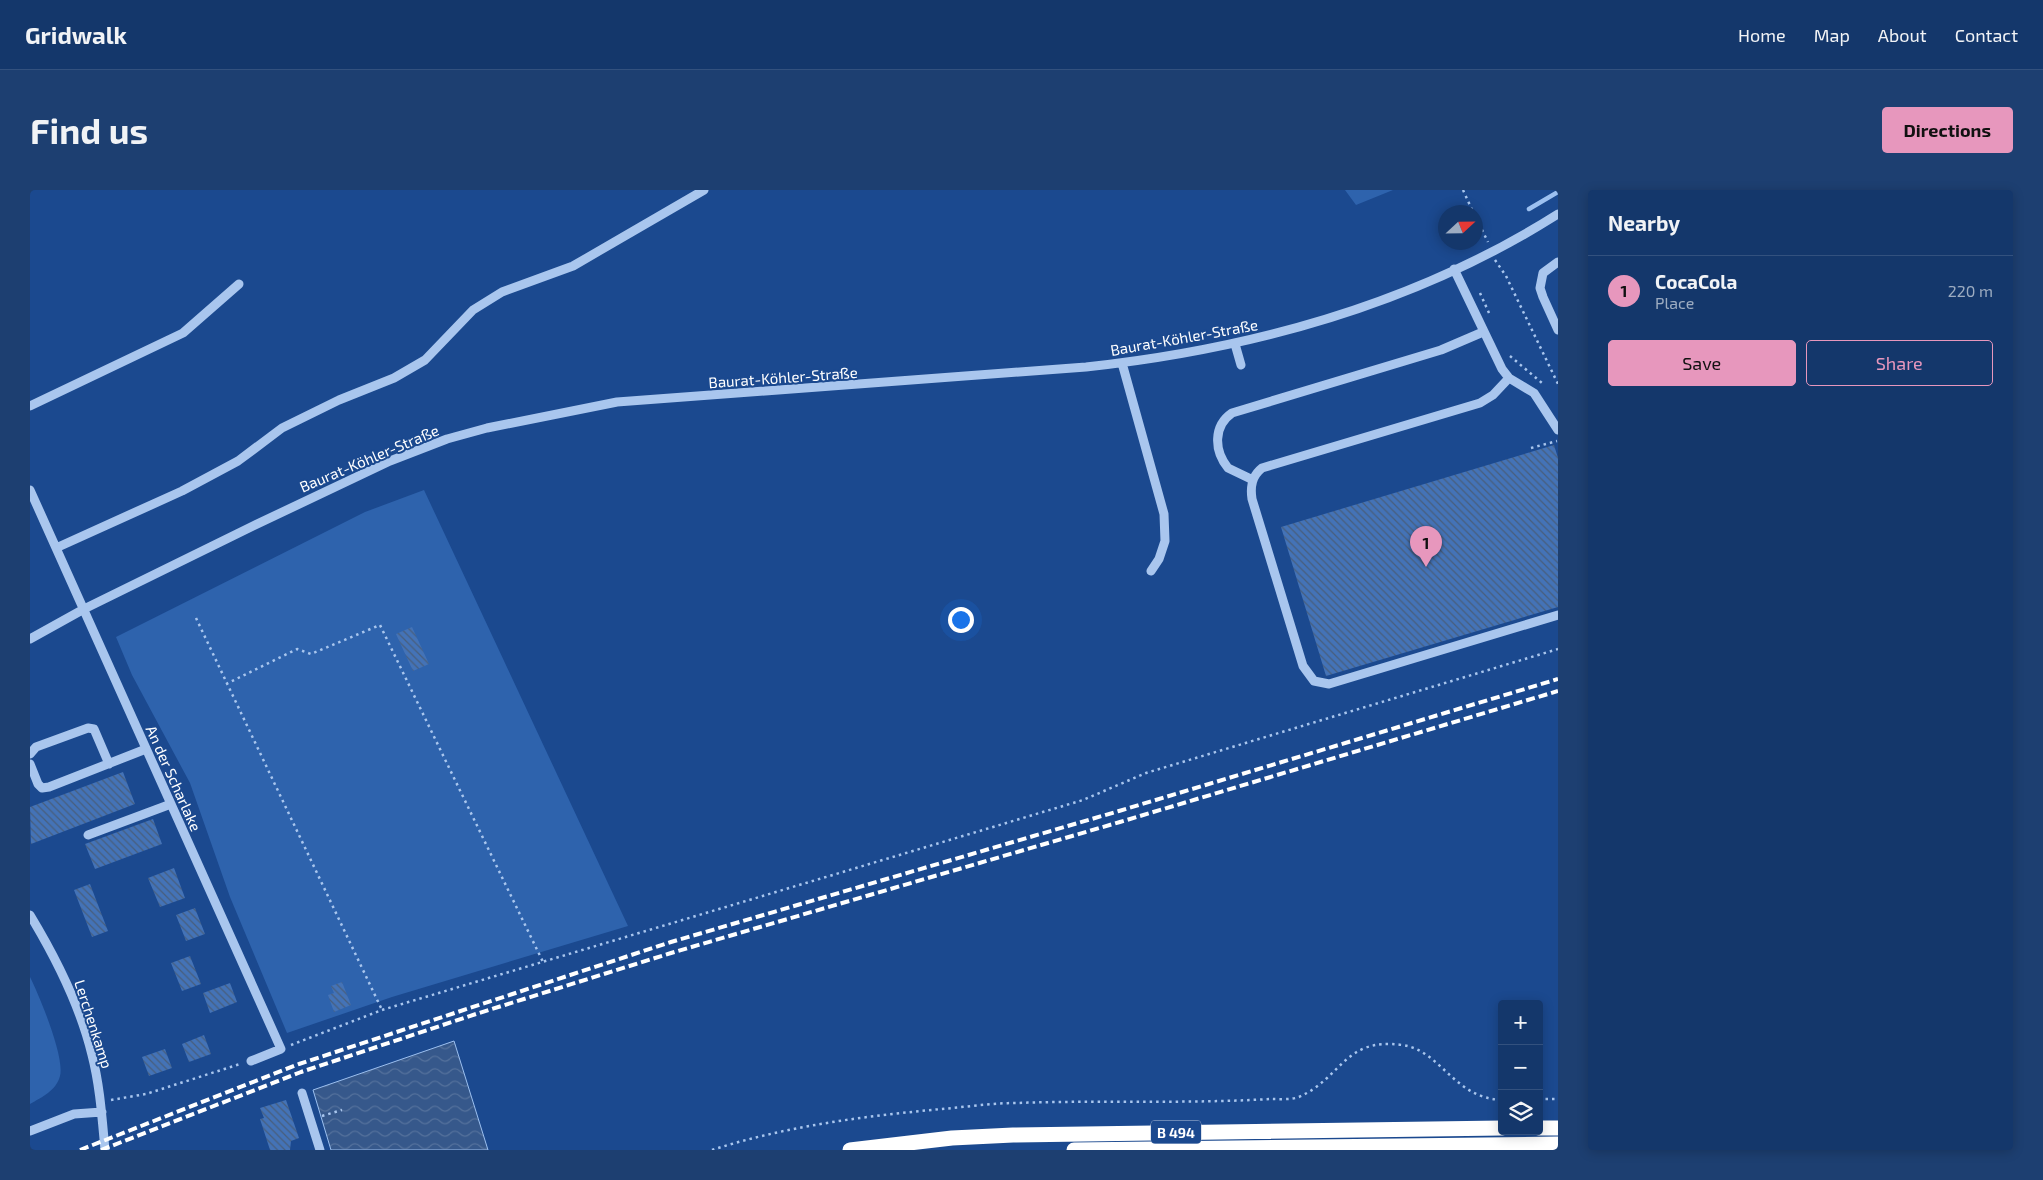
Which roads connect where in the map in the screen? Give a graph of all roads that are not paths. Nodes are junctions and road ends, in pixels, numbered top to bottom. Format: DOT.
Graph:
graph roads {
  1 [pos="704,190"];
  2 [pos="1558,214"];
  3 [pos="1558,262"];
  4 [pos="1454,269"];
  5 [pos="238,284"];
  6 [pos="1558,330"];
  7 [pos="1483,332"];
  8 [pos="1235,344"];
  9 [pos="1122,364"];
  10 [pos="1241,365"];
  11 [pos="1509,378"];
  12 [pos="30,406"];
  13 [pos="1558,430"];
  14 [pos="1252,480"];
  15 [pos="30,490"];
  16 [pos="56,548"];
  17 [pos="1151,571"];
  18 [pos="84,610"];
  19 [pos="1558,615"];
  20 [pos="30,639"];
  21 [pos="146,749"];
  22 [pos="30,754"];
  23 [pos="30,764"];
  24 [pos="108,764"];
  25 [pos="171,804"];
  26 [pos="88,835"];
  27 [pos="30,914"];
  28 [pos="251,1061"];
  29 [pos="302,1093"];
  30 [pos="102,1112"];
  31 [pos="1498,1128"];
  32 [pos="1543,1128"];
  33 [pos="1558,1128"];
  34 [pos="30,1131"];
  35 [pos="1558,1144"];
  36 [pos="1378,1148"];
  37 [pos="1229,1149"];
  38 [pos="104,1150"];
  39 [pos="320,1150"];
  40 [pos="850,1150"];
  41 [pos="1074,1150"];
  1 -- 16 [label="street"];
  2 -- 4 [label="street, Baurat-Köhler-Straße"];
  3 -- 6 [label="street"];
  4 -- 7 [label="street"];
  4 -- 8 [label="street, Baurat-Köhler-Straße"];
  5 -- 12 [label="street"];
  7 -- 11 [label="street"];
  7 -- 14 [label="street"];
  8 -- 9 [label="street, Baurat-Köhler-Straße"];
  8 -- 10 [label="street"];
  9 -- 17 [label="street"];
  9 -- 18 [label="street, Baurat-Köhler-Straße"];
  11 -- 13 [label="street"];
  11 -- 14 [label="street"];
  14 -- 19 [label="street"];
  15 -- 16 [label="street, An der Scharlake"];
  16 -- 18 [label="street, An der Scharlake"];
  18 -- 20 [label="street, Baurat-Köhler-Straße"];
  18 -- 21 [label="street, An der Scharlake"];
  21 -- 24 [label="street"];
  21 -- 25 [label="street, An der Scharlake"];
  22 -- 24 [label="street"];
  23 -- 24 [label="street"];
  25 -- 26 [label="street"];
  25 -- 28 [label="street, An der Scharlake"];
  27 -- 30 [label="street, Lerchenkamp"];
  29 -- 39 [label="street"];
  30 -- 34 [label="street"];
  30 -- 38 [label="street, Lerchenkamp"];
  31 -- 40 [label="highway, B 494"];
  32 -- 33 [label="highway"];
  35 -- 36 [label="highway, B 494"];
  36 -- 37 [label="highway, B 494"];
  37 -- 41 [label="highway, B 494"];
}
